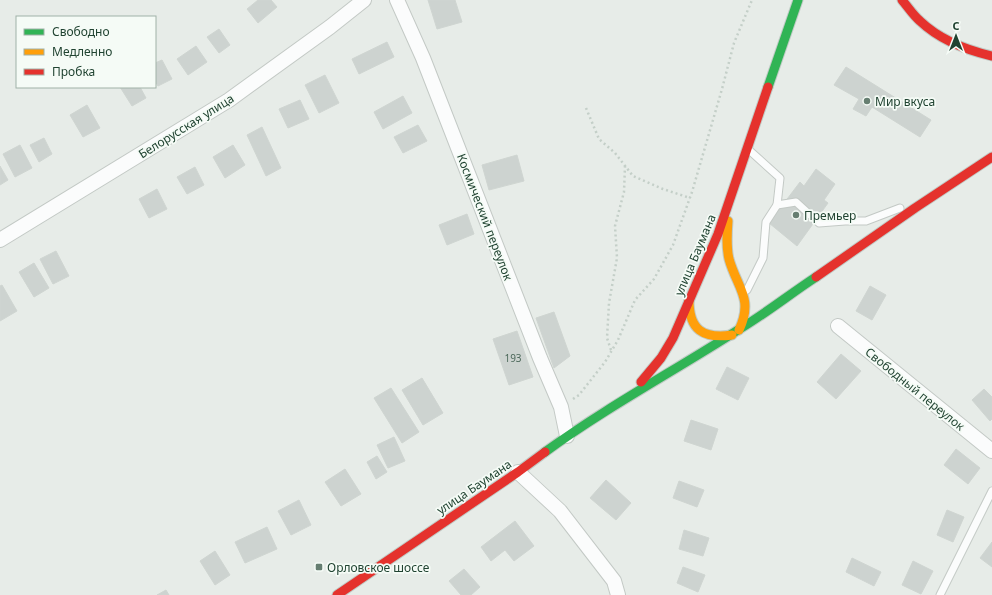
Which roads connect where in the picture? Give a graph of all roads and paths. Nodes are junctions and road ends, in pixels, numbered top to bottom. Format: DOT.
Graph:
graph roads {
  1 [pos="364,0"];
  2 [pos="397,0"];
  3 [pos="752,0"];
  4 [pos="798,0"];
  5 [pos="902,0"];
  6 [pos="992,56"];
  7 [pos="586,108"];
  8 [pos="747,148"];
  9 [pos="992,157"];
  10 [pos="981,164"];
  11 [pos="625,166"];
  12 [pos="956,171"];
  13 [pos="731,196"];
  14 [pos="690,198"];
  15 [pos="907,203"];
  16 [pos="777,205"];
  17 [pos="0,240"];
  18 [pos="710,277"];
  19 [pos="725,278"];
  20 [pos="740,285"];
  21 [pos="694,289"];
  22 [pos="745,294"];
  23 [pos="689,300"];
  24 [pos="838,326"];
  25 [pos="736,332"];
  26 [pos="612,350"];
  27 [pos="624,398"];
  28 [pos="561,408"];
  29 [pos="567,436"];
  30 [pos="992,451"];
  31 [pos="518,472"];
  32 [pos="992,492"];
  33 [pos="337,595"];
  34 [pos="618,595"];
  35 [pos="940,595"];
  1 -- 17 [label="street, Белорусская улица"];
  2 -- 28 [label="street, Космический переулок"];
  3 -- 14 [label="path"];
  4 -- 8 [label="main road, улица Баумана"];
  5 -- 6 [label="main road"];
  7 -- 11 [label="path"];
  8 -- 13 [label="main road, улица Баумана"];
  8 -- 16 [label="lane"];
  9 -- 10 [label="main road"];
  10 -- 12 [label="lane"];
  10 -- 25 [label="main road"];
  11 -- 14 [label="path"];
  11 -- 26 [label="path"];
  13 -- 20 [label="main road, улица Баумана"];
  13 -- 21 [label="main road, улица Баумана"];
  14 -- 26 [label="path"];
  15 -- 16 [label="lane"];
  16 -- 22 [label="lane"];
  18 -- 21 [label="main road"];
  19 -- 20 [label="main road"];
  20 -- 22 [label="main road, улица Баумана"];
  21 -- 23 [label="main road, улица Баумана"];
  22 -- 25 [label="main road, улица Баумана"];
  23 -- 25 [label="main road"];
  23 -- 27 [label="main road, улица Баумана"];
  24 -- 30 [label="street, Свободный переулок"];
  25 -- 27 [label="main road, улица Баумана"];
  26 -- 28 [label="path"];
  27 -- 29 [label="main road, улица Баумана"];
  28 -- 29 [label="street, Космический переулок"];
  29 -- 31 [label="main road, улица Баумана"];
  31 -- 33 [label="main road, улица Баумана"];
  31 -- 34 [label="street"];
  32 -- 35 [label="lane"];
}
